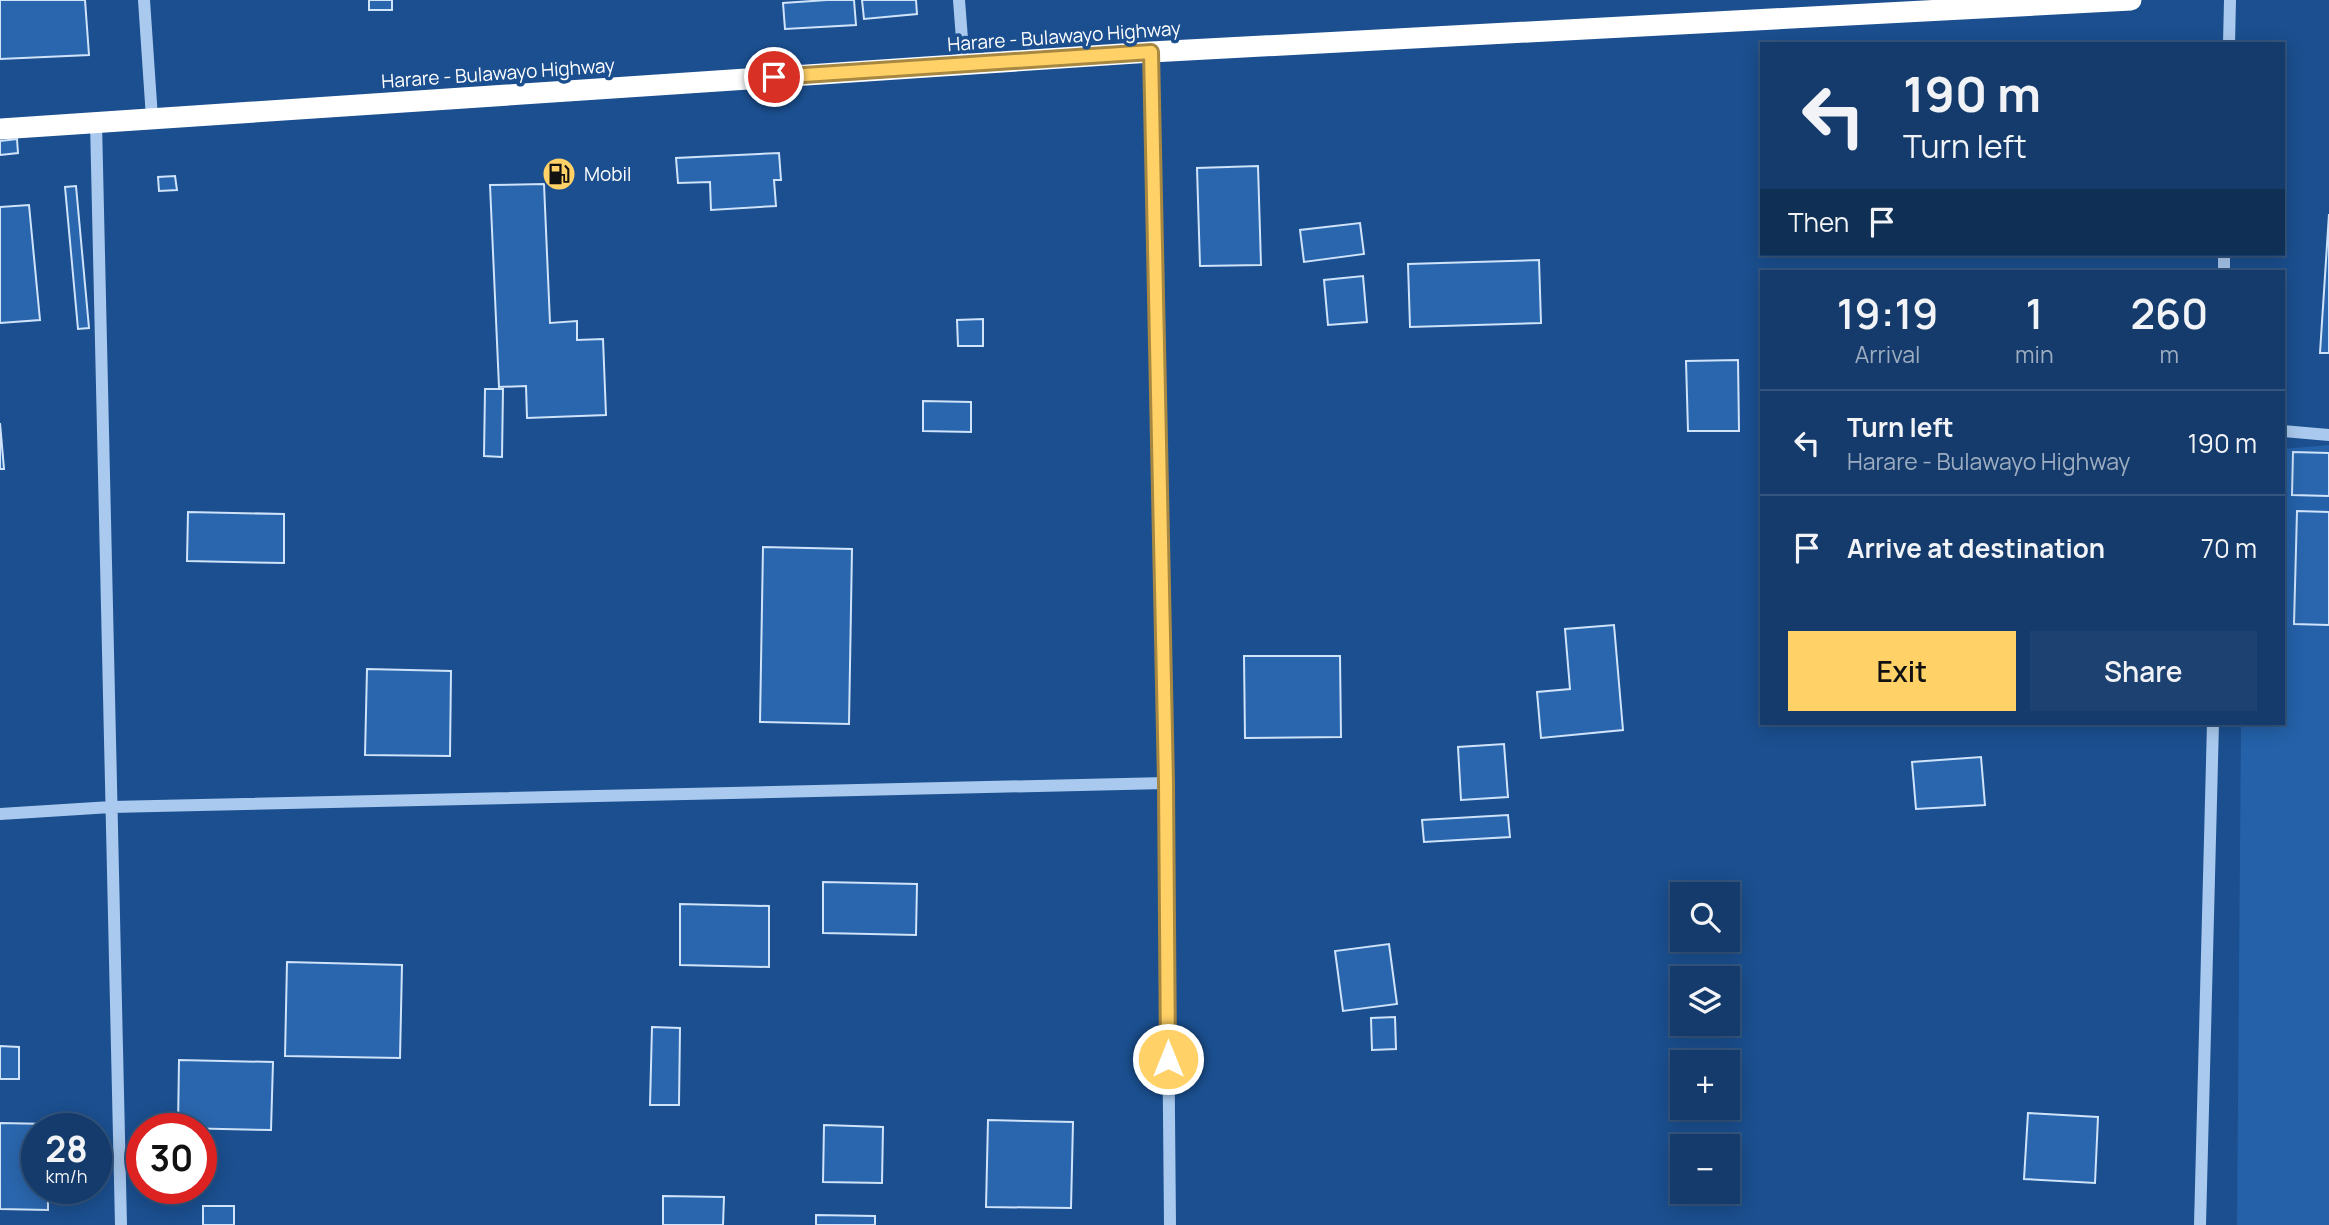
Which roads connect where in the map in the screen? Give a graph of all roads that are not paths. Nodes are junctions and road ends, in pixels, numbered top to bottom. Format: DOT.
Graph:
graph roads {
  1 [pos="144,0"];
  2 [pos="959,0"];
  3 [pos="2132,0"];
  4 [pos="2230,0"];
  5 [pos="2229,42"];
  6 [pos="1151,52"];
  7 [pos="964,65"];
  8 [pos="152,118"];
  9 [pos="96,122"];
  10 [pos="0,129"];
  11 [pos="2285,431"];
  12 [pos="2329,435"];
  13 [pos="2213,725"];
  14 [pos="1166,783"];
  15 [pos="111,807"];
  16 [pos="0,814"];
  17 [pos="121,1225"];
  18 [pos="1170,1225"];
  19 [pos="2200,1225"];
  1 -- 8 [label="street"];
  2 -- 7 [label="street"];
  3 -- 6 [label="highway, Harare - Bulawayo Highway"];
  4 -- 5 [label="street"];
  6 -- 7 [label="highway, Harare - Bulawayo Highway"];
  6 -- 14 [label="street"];
  7 -- 8 [label="highway, Harare - Bulawayo Highway"];
  8 -- 9 [label="highway, Harare - Bulawayo Highway"];
  9 -- 10 [label="highway, Harare - Bulawayo Highway"];
  9 -- 15 [label="street"];
  11 -- 12 [label="street"];
  13 -- 19 [label="street"];
  14 -- 15 [label="street"];
  14 -- 18 [label="street"];
  15 -- 16 [label="street"];
  15 -- 17 [label="street"];
}
